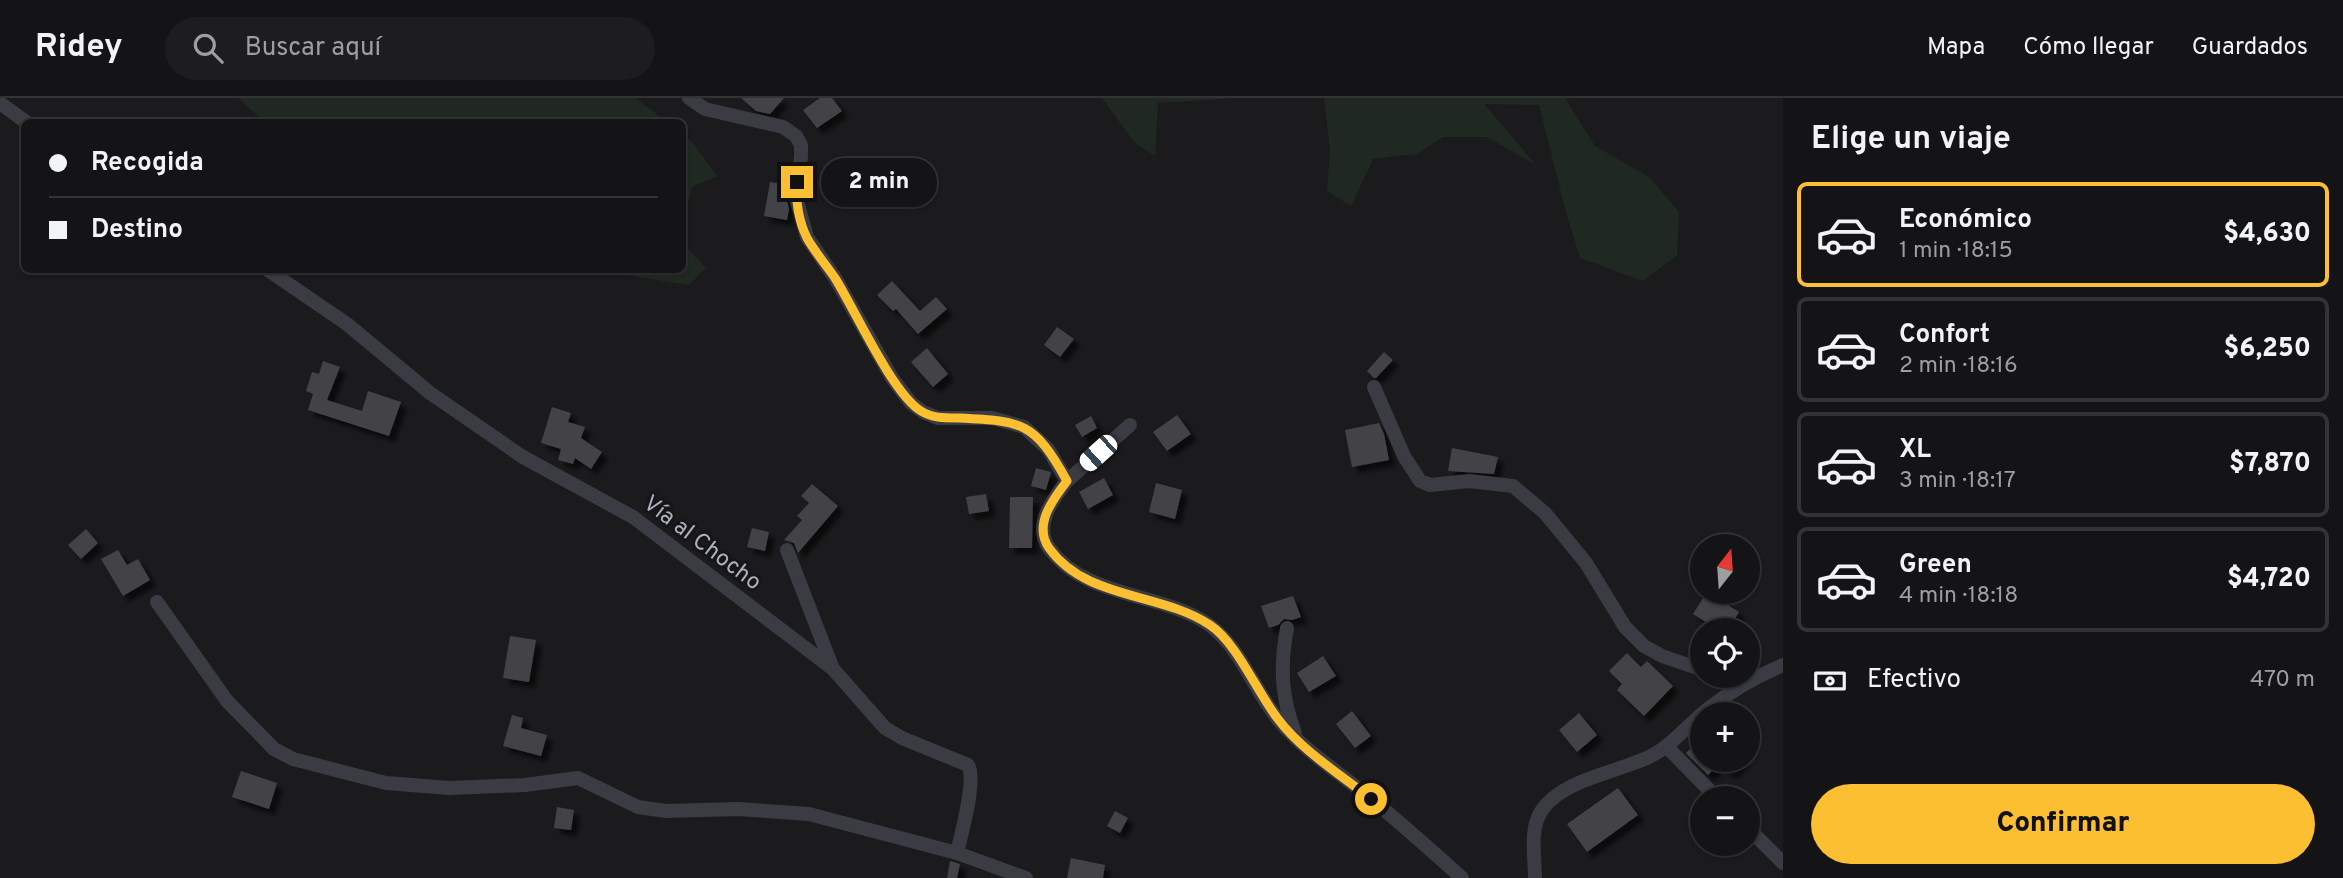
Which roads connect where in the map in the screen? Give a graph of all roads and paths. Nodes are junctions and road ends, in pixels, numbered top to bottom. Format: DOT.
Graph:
graph roads {
  1 [pos="689,98"];
  2 [pos="0,103"];
  3 [pos="22,119"];
  4 [pos="272,273"];
  5 [pos="1374,387"];
  6 [pos="1130,425"];
  7 [pos="1067,481"];
  8 [pos="787,550"];
  9 [pos="157,602"];
  10 [pos="1287,628"];
  11 [pos="1783,665"];
  12 [pos="1690,666"];
  13 [pos="833,669"];
  14 [pos="1760,676"];
  15 [pos="1739,688"];
  16 [pos="1297,740"];
  17 [pos="1666,746"];
  18 [pos="1705,786"];
  19 [pos="1760,840"];
  20 [pos="957,853"];
  21 [pos="1783,863"];
  22 [pos="1026,878"];
  23 [pos="1462,878"];
  24 [pos="1535,878"];
  1 -- 7 [label="street"];
  2 -- 3 [label="street"];
  4 -- 13 [label="street, Vía al Chocho"];
  5 -- 12 [label="street"];
  6 -- 7 [label="street"];
  7 -- 16 [label="street"];
  8 -- 13 [label="street"];
  9 -- 20 [label="street"];
  10 -- 16 [label="street"];
  11 -- 14 [label="street"];
  13 -- 20 [label="street, Vía al Chocho"];
  15 -- 17 [label="street"];
  16 -- 23 [label="street"];
  17 -- 18 [label="street"];
  17 -- 24 [label="street"];
  19 -- 21 [label="street"];
  20 -- 22 [label="street"];
}
